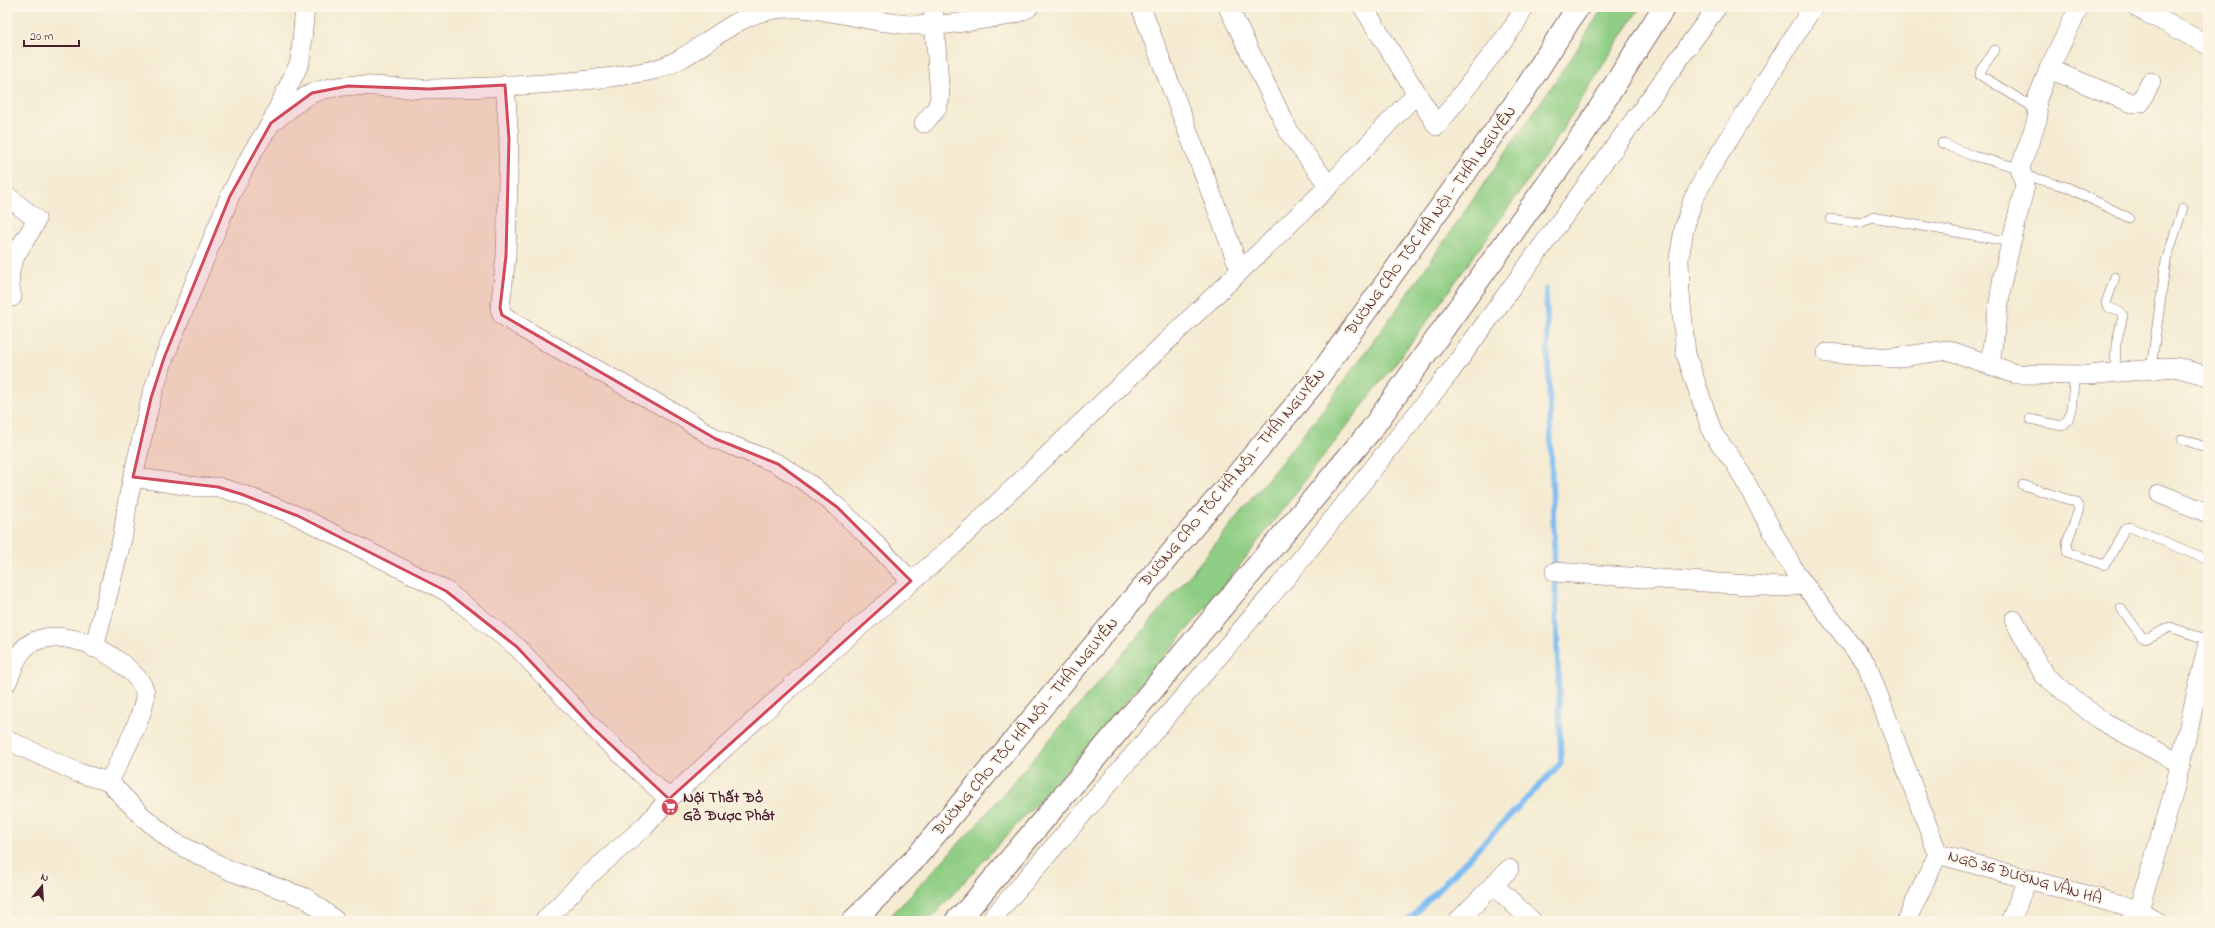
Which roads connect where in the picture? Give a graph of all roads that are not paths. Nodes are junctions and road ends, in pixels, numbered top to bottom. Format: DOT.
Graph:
graph roads {
  1 [pos="305,7"];
  2 [pos="933,7"];
  3 [pos="1030,7"];
  4 [pos="1141,7"];
  5 [pos="1228,7"];
  6 [pos="1363,7"];
  7 [pos="1524,7"];
  8 [pos="1578,7"];
  9 [pos="1664,7"];
  10 [pos="1717,7"];
  11 [pos="1813,7"];
  12 [pos="2079,7"];
  13 [pos="2142,8"];
  14 [pos="935,26"];
  15 [pos="2208,45"];
  16 [pos="1995,50"];
  17 [pos="2049,69"];
  18 [pos="2151,82"];
  19 [pos="505,85"];
  20 [pos="1417,93"];
  21 [pos="2037,110"];
  22 [pos="271,123"];
  23 [pos="924,123"];
  24 [pos="1942,143"];
  25 [pos="2022,172"];
  26 [pos="1329,186"];
  27 [pos="7,196"];
  28 [pos="2183,208"];
  29 [pos="2130,218"];
  30 [pos="1830,219"];
  31 [pos="2011,242"];
  32 [pos="1240,270"];
  33 [pos="2115,277"];
  34 [pos="12,297"];
  35 [pos="1827,353"];
  36 [pos="1992,366"];
  37 [pos="2151,369"];
  38 [pos="2115,372"];
  39 [pos="2075,375"];
  40 [pos="2208,376"];
  41 [pos="2030,419"];
  42 [pos="2182,440"];
  43 [pos="2208,448"];
  44 [pos="133,477"];
  45 [pos="2023,485"];
  46 [pos="2160,494"];
  47 [pos="2208,512"];
  48 [pos="2208,560"];
  49 [pos="1555,572"];
  50 [pos="911,581"];
  51 [pos="1804,585"];
  52 [pos="2120,608"];
  53 [pos="2014,620"];
  54 [pos="2208,641"];
  55 [pos="94,648"];
  56 [pos="11,661"];
  57 [pos="7,682"];
  58 [pos="7,740"];
  59 [pos="2181,764"];
  60 [pos="109,782"];
  61 [pos="669,799"];
  62 [pos="1938,854"];
  63 [pos="1509,869"];
  64 [pos="2027,879"];
  65 [pos="1494,885"];
  66 [pos="2139,910"];
  67 [pos="336,921"];
  68 [pos="544,921"];
  69 [pos="853,921"];
  70 [pos="956,921"];
  71 [pos="990,921"];
  72 [pos="1458,921"];
  73 [pos="1532,921"];
  74 [pos="1906,921"];
  75 [pos="2011,921"];
  76 [pos="2156,921"];
  1 -- 22 [label="street"];
  2 -- 14 [label="street"];
  3 -- 14 [label="street"];
  4 -- 32 [label="street"];
  5 -- 26 [label="street"];
  6 -- 20 [label="street"];
  7 -- 20 [label="street"];
  8 -- 69 [label="highway, ĐƯỜNG CAO TỐC HÀ NỘI - THÁI NGUYÊN"];
  9 -- 70 [label="highway"];
  10 -- 71 [label="street"];
  11 -- 51 [label="street"];
  12 -- 17 [label="street"];
  13 -- 15 [label="street"];
  14 -- 19 [label="street"];
  14 -- 23 [label="street"];
  16 -- 21 [label="lane"];
  17 -- 18 [label="street"];
  17 -- 21 [label="street"];
  19 -- 22 [label="street"];
  19 -- 50 [label="street"];
  20 -- 26 [label="street"];
  21 -- 25 [label="street"];
  22 -- 44 [label="street"];
  24 -- 25 [label="lane"];
  25 -- 29 [label="lane"];
  25 -- 31 [label="street"];
  26 -- 32 [label="street"];
  27 -- 34 [label="street"];
  28 -- 37 [label="lane"];
  30 -- 31 [label="lane"];
  31 -- 36 [label="street"];
  32 -- 50 [label="street"];
  33 -- 38 [label="lane"];
  35 -- 36 [label="street"];
  36 -- 39 [label="street"];
  37 -- 38 [label="street"];
  37 -- 40 [label="street"];
  38 -- 39 [label="street"];
  39 -- 41 [label="lane"];
  42 -- 43 [label="lane"];
  44 -- 55 [label="street"];
  44 -- 61 [label="street"];
  45 -- 48 [label="lane"];
  46 -- 47 [label="street"];
  49 -- 51 [label="street"];
  50 -- 61 [label="street"];
  51 -- 62 [label="street"];
  52 -- 54 [label="lane"];
  53 -- 59 [label="street"];
  54 -- 59 [label="street"];
  55 -- 56 [label="street"];
  55 -- 60 [label="street"];
  56 -- 57 [label="street"];
  58 -- 60 [label="street"];
  59 -- 66 [label="street"];
  60 -- 67 [label="street"];
  61 -- 68 [label="street"];
  62 -- 64 [label="street, NGÕ 36 ĐƯỜNG VÂN HÀ"];
  62 -- 74 [label="street"];
  63 -- 65 [label="street"];
  64 -- 66 [label="street, NGÕ 36 ĐƯỜNG VÂN HÀ"];
  64 -- 75 [label="street"];
  65 -- 72 [label="street"];
  65 -- 73 [label="street"];
  66 -- 76 [label="street, NGÕ 36 ĐƯỜNG VÂN HÀ"];
}
